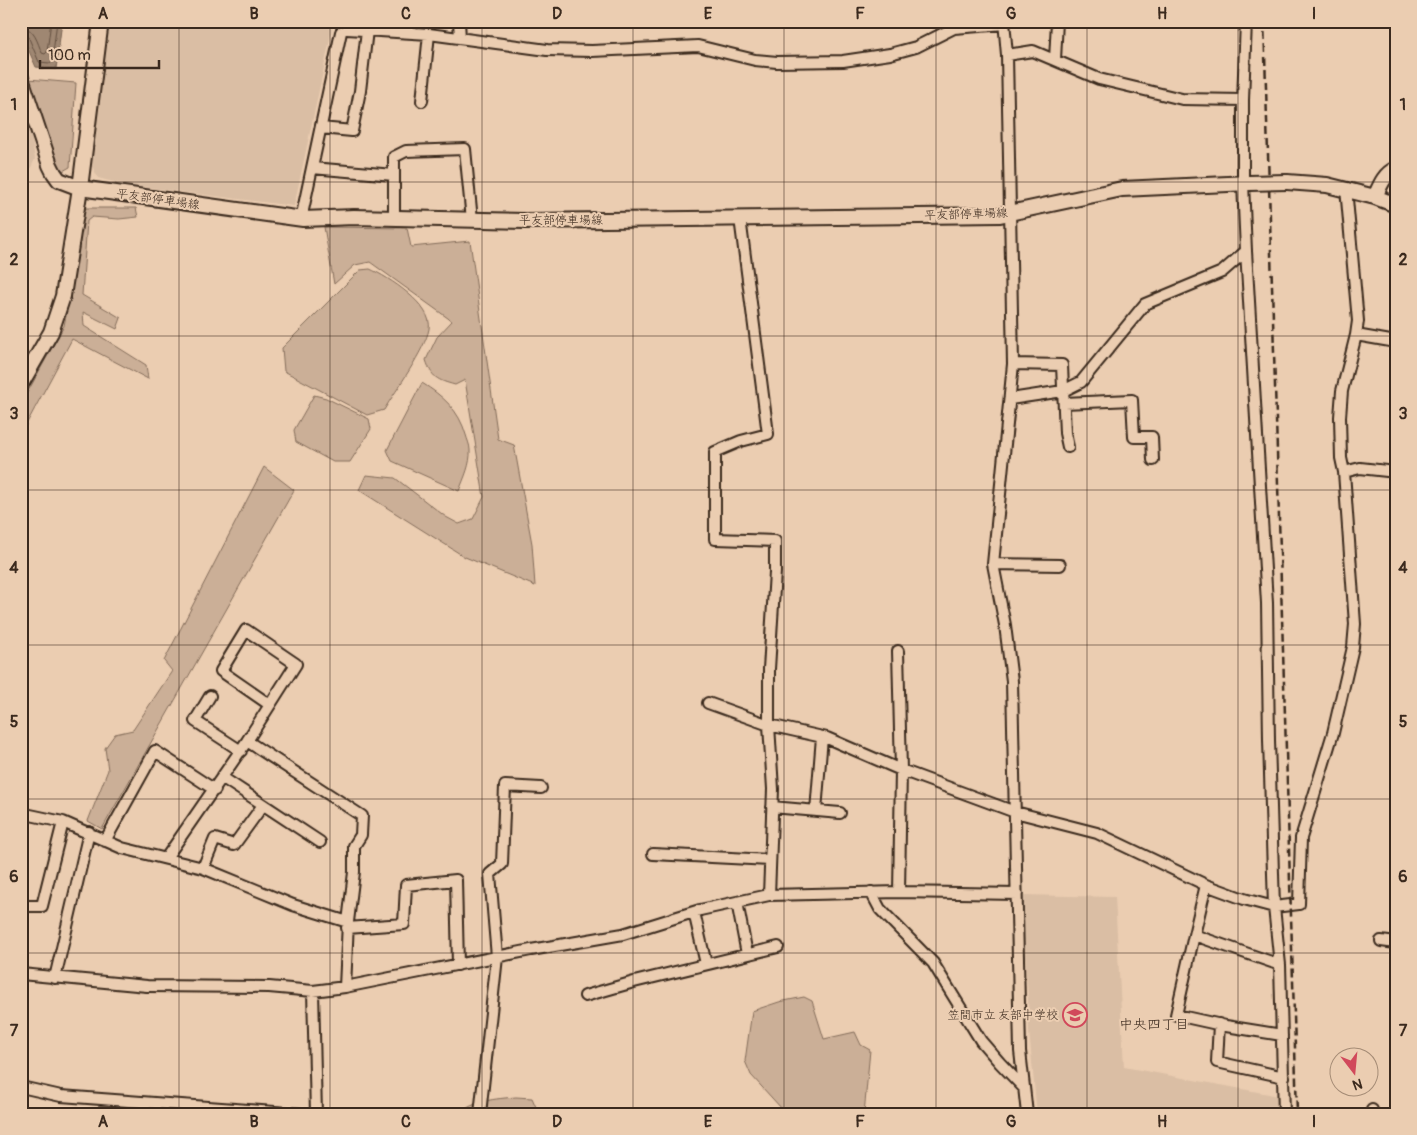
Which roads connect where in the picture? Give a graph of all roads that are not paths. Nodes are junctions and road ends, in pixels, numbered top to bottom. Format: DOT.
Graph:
graph roads {
  1 [pos="101,21"];
  2 [pos="459,21"];
  3 [pos="1057,21"];
  4 [pos="1246,21"];
  5 [pos="1005,22"];
  6 [pos="367,30"];
  7 [pos="429,34"];
  8 [pos="460,38"];
  9 [pos="1007,55"];
  10 [pos="1054,60"];
  11 [pos="21,78"];
  12 [pos="1243,100"];
  13 [pos="422,101"];
  14 [pos="321,128"];
  15 [pos="312,168"];
  16 [pos="1396,169"];
  17 [pos="394,175"];
  18 [pos="1246,183"];
  19 [pos="80,188"];
  20 [pos="1346,188"];
  21 [pos="1375,197"];
  22 [pos="1396,205"];
  23 [pos="1011,213"];
  24 [pos="394,218"];
  25 [pos="740,218"];
  26 [pos="303,220"];
  27 [pos="472,220"];
  28 [pos="1246,251"];
  29 [pos="1356,335"];
  30 [pos="1396,342"];
  31 [pos="1013,364"];
  32 [pos="21,384"];
  33 [pos="1063,391"];
  34 [pos="1010,399"];
  35 [pos="1064,403"];
  36 [pos="1068,447"];
  37 [pos="1153,460"];
  38 [pos="1344,472"];
  39 [pos="1396,472"];
  40 [pos="993,564"];
  41 [pos="1060,565"];
  42 [pos="898,651"];
  43 [pos="210,696"];
  44 [pos="270,704"];
  45 [pos="708,704"];
  46 [pos="769,725"];
  47 [pos="822,737"];
  48 [pos="247,741"];
  49 [pos="240,751"];
  50 [pos="901,770"];
  51 [pos="223,778"];
  52 [pos="541,788"];
  53 [pos="215,790"];
  54 [pos="263,805"];
  55 [pos="772,807"];
  56 [pos="816,811"];
  57 [pos="1015,812"];
  58 [pos="21,813"];
  59 [pos="840,813"];
  60 [pos="63,822"];
  61 [pos="89,832"];
  62 [pos="105,841"];
  63 [pos="320,842"];
  64 [pos="653,854"];
  65 [pos="166,858"];
  66 [pos="770,860"];
  67 [pos="203,868"];
  68 [pos="1206,885"];
  69 [pos="871,892"];
  70 [pos="899,892"];
  71 [pos="1017,894"];
  72 [pos="769,895"];
  73 [pos="737,902"];
  74 [pos="21,906"];
  75 [pos="1274,907"];
  76 [pos="694,912"];
  77 [pos="348,925"];
  78 [pos="1194,935"];
  79 [pos="1381,941"];
  80 [pos="1396,943"];
  81 [pos="778,947"];
  82 [pos="747,954"];
  83 [pos="497,957"];
  84 [pos="706,964"];
  85 [pos="458,965"];
  86 [pos="1280,965"];
  87 [pos="21,974"];
  88 [pos="55,978"];
  89 [pos="345,987"];
  90 [pos="313,991"];
  91 [pos="585,996"];
  92 [pos="1219,1024"];
  93 [pos="1282,1035"];
  94 [pos="1284,1077"];
  95 [pos="21,1086"];
  96 [pos="1024,1088"];
  97 [pos="302,1114"];
  98 [pos="316,1114"];
  99 [pos="480,1114"];
  100 [pos="1027,1114"];
  101 [pos="1284,1114"];
  1 -- 19 [label="main road"];
  2 -- 8 [label="street"];
  3 -- 10 [label="street"];
  4 -- 12 [label="street"];
  5 -- 8 [label="street"];
  5 -- 9 [label="street"];
  6 -- 7 [label="street"];
  6 -- 14 [label="street"];
  6 -- 14 [label="street"];
  7 -- 8 [label="street"];
  7 -- 13 [label="street"];
  9 -- 10 [label="street"];
  9 -- 23 [label="street"];
  10 -- 12 [label="street"];
  11 -- 19 [label="main road, 平友部停車場線"];
  12 -- 18 [label="street"];
  14 -- 15 [label="street"];
  15 -- 17 [label="street"];
  15 -- 26 [label="street"];
  16 -- 21 [label="main road"];
  17 -- 24 [label="street"];
  17 -- 27 [label="street"];
  18 -- 20 [label="main road, 平友部停車場線, bridge"];
  18 -- 23 [label="main road, 平友部停車場線"];
  18 -- 28 [label="street"];
  19 -- 26 [label="main road, 平友部停車場線"];
  19 -- 32 [label="main road"];
  20 -- 21 [label="main road"];
  20 -- 29 [label="street"];
  21 -- 22 [label="main road"];
  23 -- 25 [label="main road, 平友部停車場線"];
  23 -- 31 [label="street"];
  24 -- 26 [label="main road, 平友部停車場線"];
  24 -- 27 [label="main road, 平友部停車場線"];
  25 -- 27 [label="main road, 平友部停車場線"];
  25 -- 46 [label="street"];
  28 -- 33 [label="street"];
  28 -- 75 [label="street"];
  29 -- 30 [label="street"];
  29 -- 38 [label="street"];
  31 -- 33 [label="street"];
  31 -- 34 [label="street"];
  33 -- 34 [label="street"];
  33 -- 35 [label="street"];
  34 -- 40 [label="street"];
  35 -- 36 [label="street"];
  35 -- 37 [label="street"];
  38 -- 39 [label="street"];
  38 -- 75 [label="street"];
  40 -- 41 [label="street"];
  40 -- 57 [label="street"];
  42 -- 50 [label="street"];
  43 -- 49 [label="street"];
  44 -- 44 [label="street"];
  44 -- 48 [label="street"];
  45 -- 46 [label="street"];
  46 -- 47 [label="street"];
  46 -- 55 [label="street"];
  47 -- 50 [label="street"];
  47 -- 56 [label="street"];
  48 -- 49 [label="street"];
  48 -- 77 [label="street"];
  49 -- 51 [label="street"];
  50 -- 57 [label="street"];
  50 -- 70 [label="street"];
  51 -- 53 [label="street"];
  51 -- 54 [label="street"];
  52 -- 83 [label="street"];
  53 -- 62 [label="street"];
  53 -- 65 [label="street"];
  54 -- 63 [label="street"];
  54 -- 67 [label="street"];
  55 -- 56 [label="street"];
  55 -- 66 [label="street"];
  56 -- 59 [label="street"];
  57 -- 68 [label="street"];
  57 -- 71 [label="street"];
  58 -- 60 [label="street"];
  60 -- 61 [label="street"];
  60 -- 74 [label="street"];
  61 -- 62 [label="street"];
  61 -- 88 [label="street"];
  62 -- 65 [label="street"];
  64 -- 66 [label="street"];
  65 -- 67 [label="street"];
  66 -- 72 [label="street"];
  67 -- 77 [label="street"];
  68 -- 75 [label="street"];
  68 -- 78 [label="street"];
  69 -- 70 [label="street"];
  69 -- 72 [label="street"];
  69 -- 96 [label="street"];
  70 -- 71 [label="street"];
  71 -- 96 [label="street"];
  72 -- 73 [label="street"];
  73 -- 76 [label="street"];
  73 -- 82 [label="street"];
  75 -- 86 [label="street"];
  76 -- 83 [label="street"];
  76 -- 84 [label="street"];
  77 -- 85 [label="street"];
  77 -- 89 [label="street"];
  78 -- 86 [label="street"];
  78 -- 92 [label="street"];
  79 -- 80 [label="street"];
  81 -- 82 [label="street"];
  82 -- 84 [label="street"];
  83 -- 85 [label="street"];
  83 -- 99 [label="street"];
  84 -- 91 [label="street"];
  85 -- 89 [label="street"];
  86 -- 93 [label="street"];
  87 -- 88 [label="street"];
  88 -- 90 [label="street"];
  89 -- 90 [label="street"];
  90 -- 98 [label="street"];
  92 -- 93 [label="street"];
  92 -- 94 [label="street"];
  93 -- 94 [label="street"];
  94 -- 101 [label="street"];
  95 -- 97 [label="street"];
  96 -- 100 [label="street"];
}
